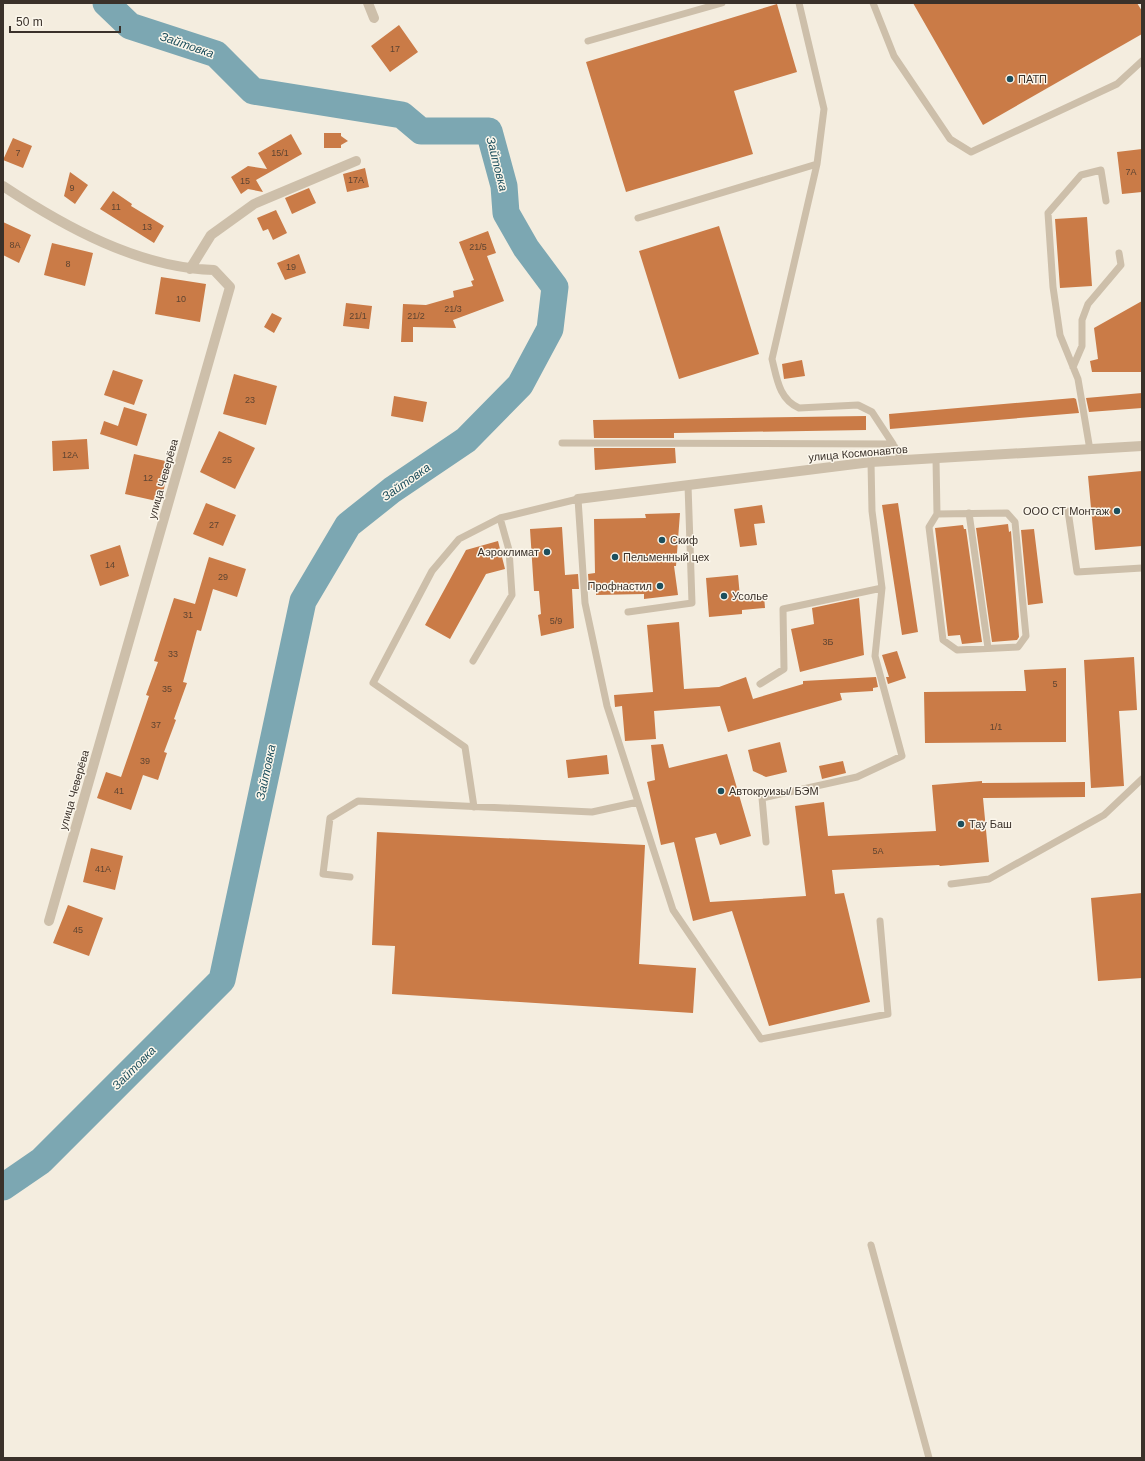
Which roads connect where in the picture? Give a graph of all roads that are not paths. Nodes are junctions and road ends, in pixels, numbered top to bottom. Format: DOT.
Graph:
graph roads {
  1 [pos="368,3"];
  2 [pos="722,3"];
  3 [pos="799,3"];
  4 [pos="873,3"];
  5 [pos="374,18"];
  6 [pos="588,41"];
  7 [pos="1142,61"];
  8 [pos="356,161"];
  9 [pos="817,164"];
  10 [pos="3,186"];
  11 [pos="1106,201"];
  12 [pos="638,218"];
  13 [pos="1120,253"];
  14 [pos="190,269"];
  15 [pos="1073,367"];
  16 [pos="562,443"];
  17 [pos="893,444"];
  18 [pos="1142,446"];
  19 [pos="1090,450"];
  20 [pos="936,459"];
  21 [pos="903,460"];
  22 [pos="871,462"];
  23 [pos="688,485"];
  24 [pos="578,499"];
  25 [pos="1068,511"];
  26 [pos="970,513"];
  27 [pos="937,514"];
  28 [pos="500,518"];
  29 [pos="1142,568"];
  30 [pos="882,588"];
  31 [pos="628,612"];
  32 [pos="988,648"];
  33 [pos="473,661"];
  34 [pos="760,684"];
  35 [pos="1142,779"];
  36 [pos="638,802"];
  37 [pos="474,806"];
  38 [pos="766,842"];
  39 [pos="350,877"];
  40 [pos="951,884"];
  41 [pos="49,921"];
  42 [pos="880,921"];
  43 [pos="871,1245"];
  44 [pos="929,1458"];
  1 -- 5 [label="street"];
  2 -- 6 [label="lane"];
  3 -- 9 [label="lane"];
  4 -- 7 [label="lane"];
  8 -- 14 [label="street"];
  9 -- 12 [label="lane"];
  9 -- 17 [label="lane"];
  10 -- 14 [label="street, улица Чеверёва"];
  11 -- 15 [label="lane"];
  13 -- 15 [label="lane"];
  14 -- 41 [label="street, улица Чеверёва"];
  15 -- 19 [label="lane"];
  16 -- 17 [label="lane"];
  17 -- 21 [label="lane"];
  18 -- 19 [label="street, улица Космонавтов"];
  19 -- 20 [label="street, улица Космонавтов"];
  20 -- 21 [label="street, улица Космонавтов"];
  20 -- 27 [label="lane"];
  21 -- 22 [label="street, улица Космонавтов"];
  22 -- 23 [label="street, улица Космонавтов"];
  22 -- 30 [label="lane"];
  23 -- 24 [label="street, улица Космонавтов"];
  23 -- 31 [label="lane"];
  24 -- 28 [label="lane"];
  24 -- 36 [label="lane"];
  25 -- 29 [label="lane"];
  26 -- 27 [label="lane"];
  26 -- 32 [label="lane"];
  26 -- 32 [label="lane"];
  27 -- 32 [label="lane"];
  28 -- 33 [label="lane"];
  28 -- 37 [label="lane"];
  30 -- 34 [label="lane"];
  30 -- 38 [label="lane"];
  35 -- 40 [label="lane"];
  36 -- 37 [label="lane"];
  36 -- 42 [label="lane"];
  37 -- 39 [label="lane"];
  43 -- 44 [label="lane"];
}
